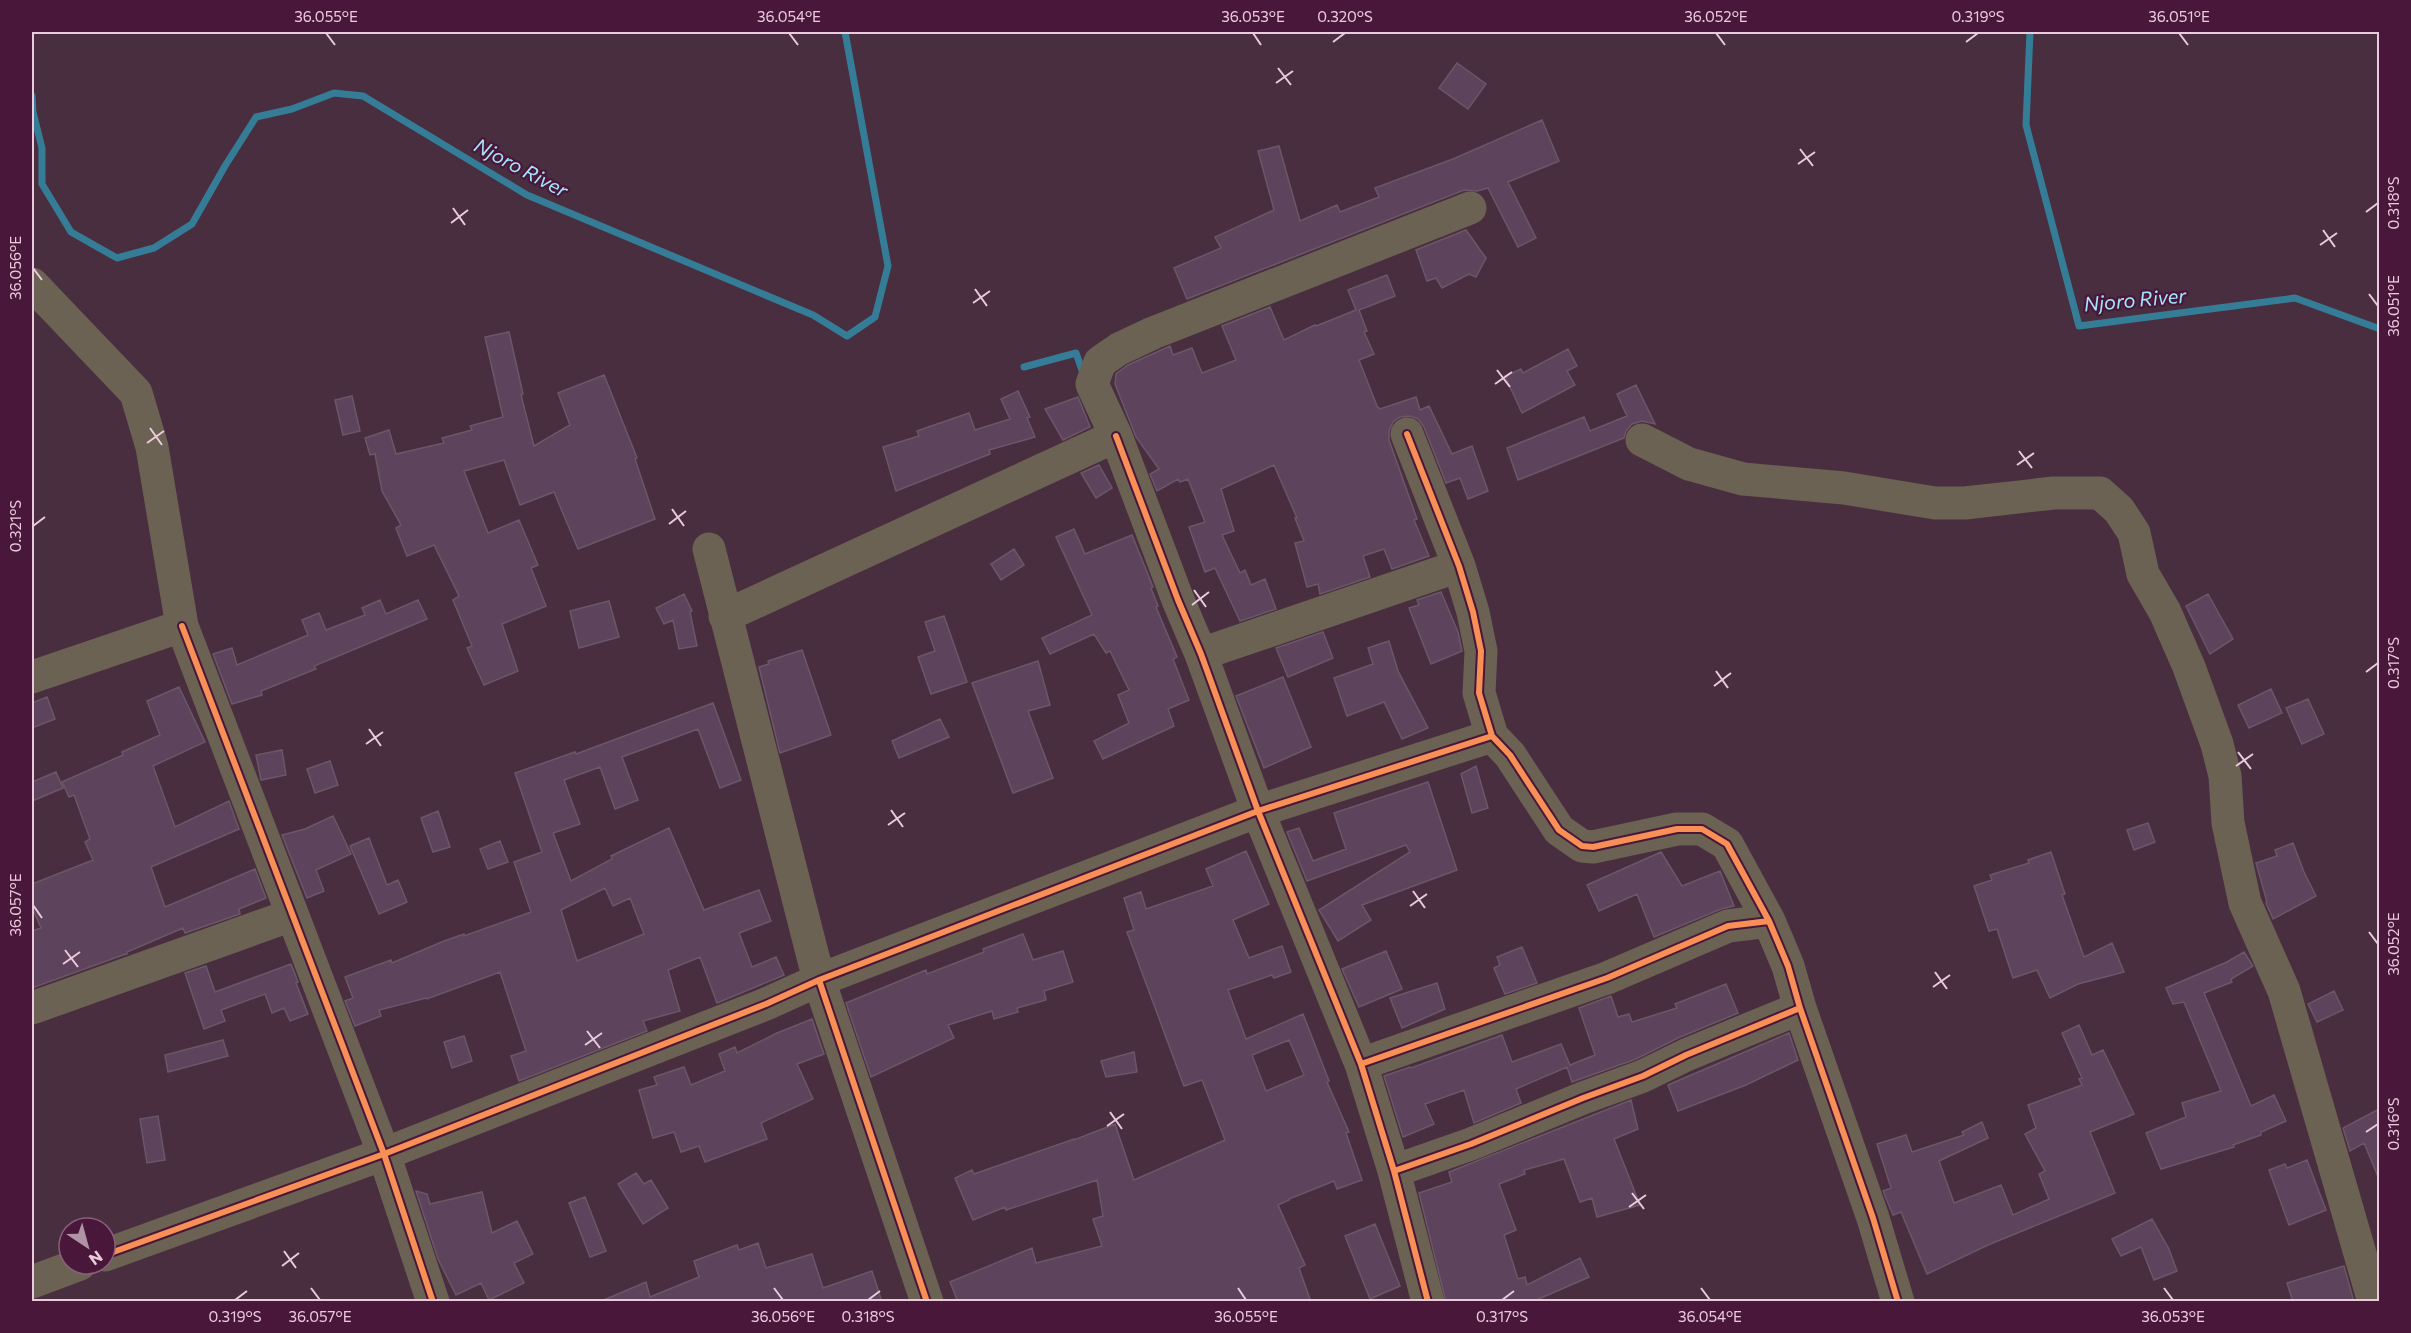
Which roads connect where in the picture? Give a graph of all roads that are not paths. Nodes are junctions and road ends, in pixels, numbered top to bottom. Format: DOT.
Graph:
graph roads {
  1 [pos="1470,208"];
  2 [pos="32,284"];
  3 [pos="1407,434"];
  4 [pos="1116,436"];
  5 [pos="1642,440"];
  6 [pos="708,549"];
  7 [pos="1459,566"];
  8 [pos="725,616"];
  9 [pos="182,626"];
  10 [pos="1201,654"];
  11 [pos="32,677"];
  12 [pos="1492,736"];
  13 [pos="1258,811"];
  14 [pos="292,915"];
  15 [pos="1769,921"];
  16 [pos="819,980"];
  17 [pos="32,1008"];
  18 [pos="1800,1008"];
  19 [pos="1360,1064"];
  20 [pos="384,1154"];
  21 [pos="1394,1171"];
  22 [pos="117,1251"];
  23 [pos="57,1273"];
  24 [pos="32,1282"];
  25 [pos="434,1302"];
  26 [pos="927,1302"];
  27 [pos="1428,1302"];
  28 [pos="1898,1302"];
  29 [pos="2374,1302"];
  1 -- 4 [label="street"];
  2 -- 9 [label="street"];
  3 -- 7 [label="street"];
  4 -- 8 [label="street"];
  4 -- 10 [label="street"];
  5 -- 29 [label="street"];
  6 -- 8 [label="street"];
  7 -- 10 [label="street"];
  7 -- 12 [label="street"];
  8 -- 16 [label="street"];
  9 -- 11 [label="street"];
  9 -- 14 [label="street"];
  10 -- 13 [label="street"];
  12 -- 13 [label="street"];
  12 -- 15 [label="street"];
  13 -- 16 [label="street"];
  13 -- 19 [label="street"];
  14 -- 17 [label="street"];
  14 -- 20 [label="street"];
  15 -- 18 [label="street"];
  15 -- 19 [label="street"];
  16 -- 20 [label="street"];
  16 -- 26 [label="street"];
  18 -- 21 [label="street"];
  18 -- 28 [label="street"];
  19 -- 21 [label="street"];
  20 -- 22 [label="street"];
  20 -- 25 [label="street"];
  21 -- 27 [label="street"];
  23 -- 24 [label="street"];
}
